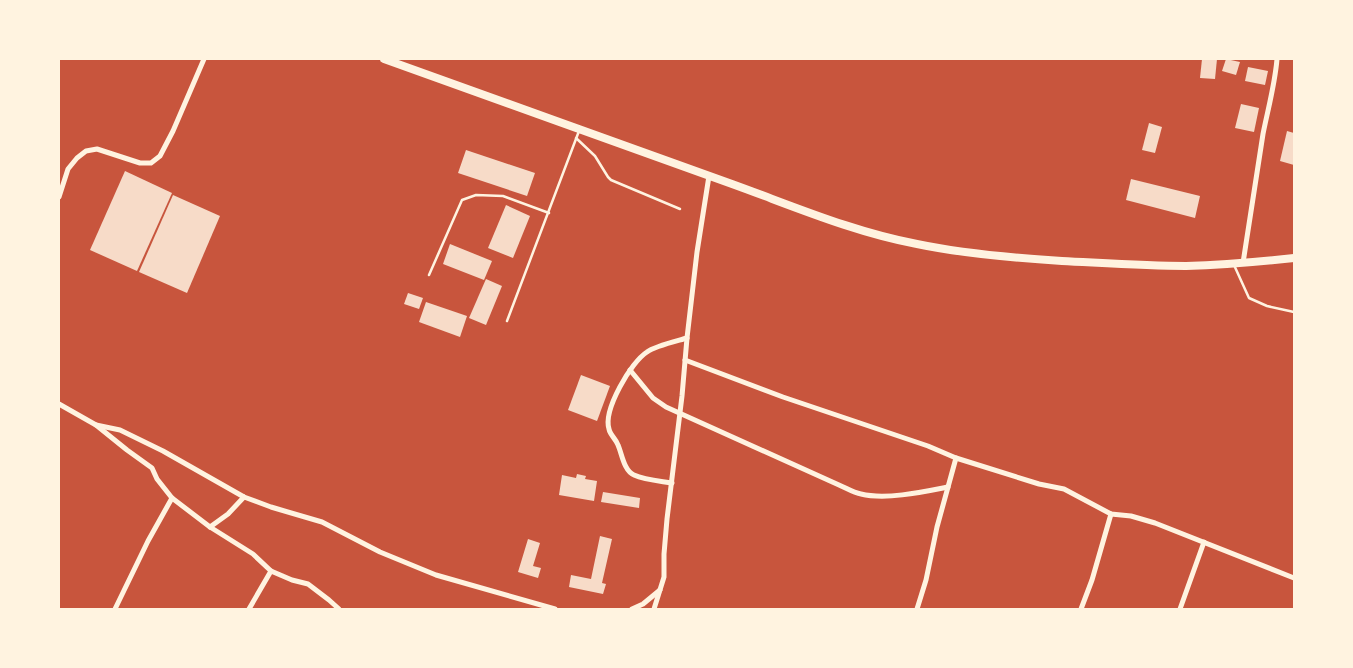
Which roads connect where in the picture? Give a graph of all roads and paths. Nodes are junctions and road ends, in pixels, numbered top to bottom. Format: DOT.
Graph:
graph roads {
  1 [pos="204,59"];
  2 [pos="384,59"];
  3 [pos="1277,59"];
  4 [pos="580,130"];
  5 [pos="576,138"];
  6 [pos="709,176"];
  7 [pos="59,197"];
  8 [pos="680,209"];
  9 [pos="549,212"];
  10 [pos="1294,258"];
  11 [pos="1243,263"];
  12 [pos="1234,264"];
  13 [pos="429,275"];
  14 [pos="1294,312"];
  15 [pos="507,321"];
  16 [pos="687,338"];
  17 [pos="685,360"];
  18 [pos="630,370"];
  19 [pos="59,404"];
  20 [pos="680,413"];
  21 [pos="96,425"];
  22 [pos="956,458"];
  23 [pos="672,483"];
  24 [pos="948,487"];
  25 [pos="244,497"];
  26 [pos="172,498"];
  27 [pos="1111,514"];
  28 [pos="210,527"];
  29 [pos="1204,542"];
  30 [pos="271,571"];
  31 [pos="1294,578"];
  32 [pos="661,589"];
  33 [pos="115,609"];
  34 [pos="249,609"];
  35 [pos="339,609"];
  36 [pos="555,609"];
  37 [pos="632,609"];
  38 [pos="654,609"];
  39 [pos="917,609"];
  40 [pos="1081,609"];
  41 [pos="1180,609"];
  1 -- 7 [label="street"];
  2 -- 4 [label="main road"];
  3 -- 11 [label="street"];
  4 -- 5 [label="lane"];
  4 -- 6 [label="main road"];
  5 -- 8 [label="lane"];
  5 -- 9 [label="lane"];
  6 -- 12 [label="main road"];
  6 -- 16 [label="street"];
  9 -- 13 [label="lane"];
  9 -- 15 [label="lane"];
  10 -- 11 [label="main road"];
  11 -- 12 [label="main road"];
  12 -- 14 [label="lane"];
  16 -- 17 [label="street"];
  16 -- 18 [label="street"];
  17 -- 20 [label="street"];
  17 -- 22 [label="street"];
  18 -- 20 [label="street"];
  18 -- 23 [label="street"];
  19 -- 21 [label="street"];
  20 -- 23 [label="street"];
  20 -- 24 [label="street"];
  21 -- 25 [label="street"];
  21 -- 26 [label="street"];
  22 -- 24 [label="street"];
  22 -- 27 [label="street"];
  23 -- 32 [label="street"];
  24 -- 39 [label="street"];
  25 -- 28 [label="street"];
  25 -- 36 [label="street"];
  26 -- 28 [label="street"];
  26 -- 33 [label="street"];
  27 -- 29 [label="street"];
  27 -- 40 [label="street"];
  28 -- 30 [label="street"];
  29 -- 31 [label="street"];
  29 -- 41 [label="street"];
  30 -- 34 [label="street"];
  30 -- 35 [label="street"];
  32 -- 37 [label="street"];
  32 -- 38 [label="street"];
}
